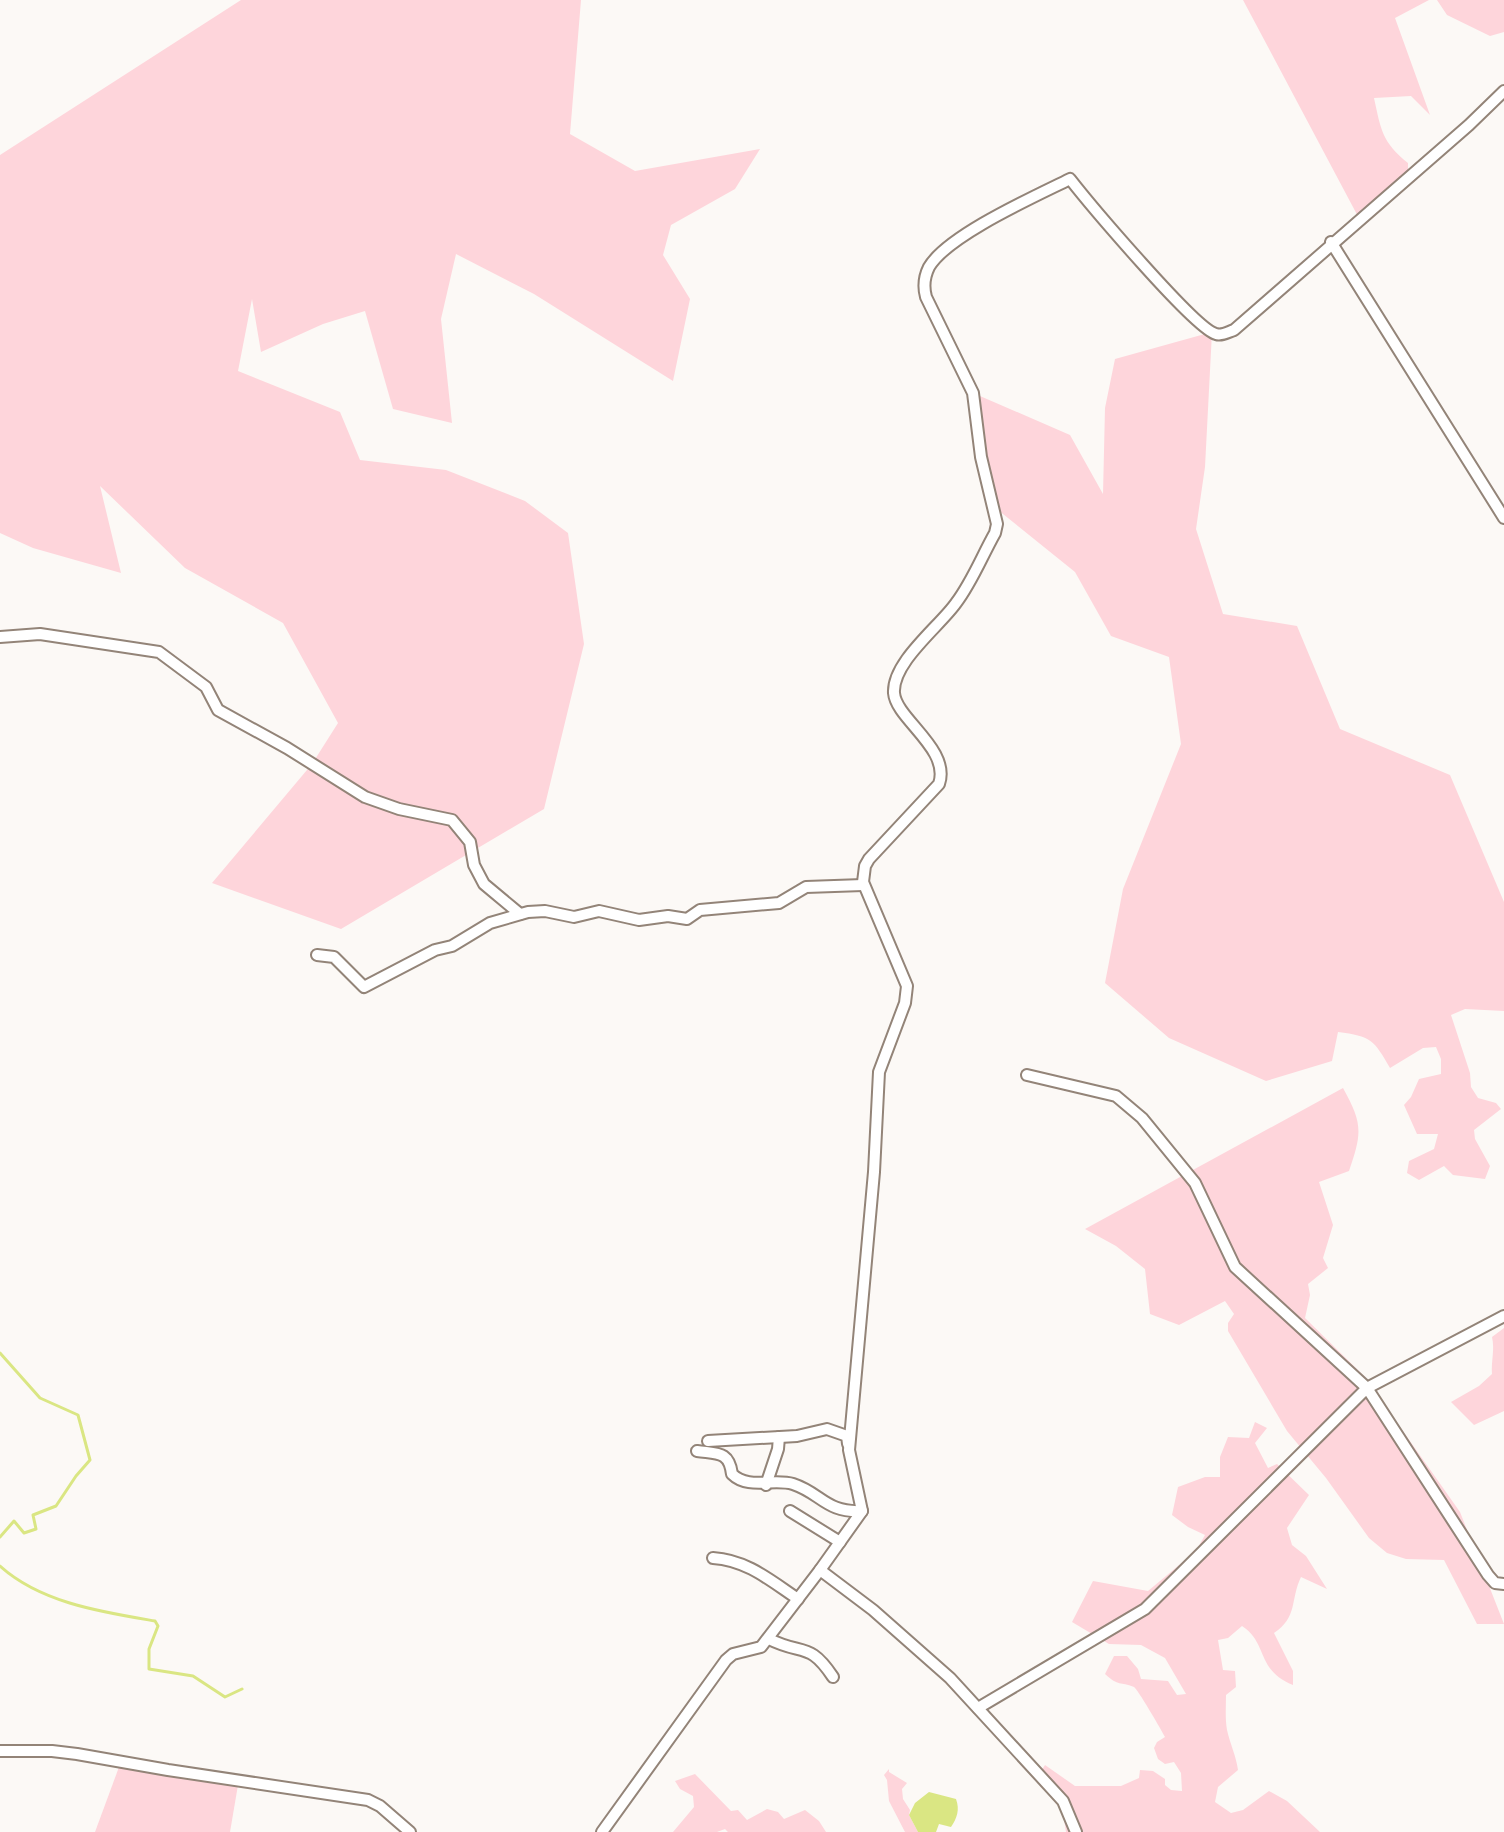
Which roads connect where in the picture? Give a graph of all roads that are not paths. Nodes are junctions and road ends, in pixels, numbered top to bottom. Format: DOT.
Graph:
graph roads {
  1 [pos="1504,91"];
  2 [pos="1331,242"];
  3 [pos="1504,518"];
  4 [pos="0,637"];
  5 [pos="863,885"];
  6 [pos="520,914"];
  7 [pos="317,955"];
  8 [pos="1027,1075"];
  9 [pos="1504,1316"];
  10 [pos="1367,1388"];
  11 [pos="779,1437"];
  12 [pos="708,1441"];
  13 [pos="849,1450"];
  14 [pos="697,1451"];
  15 [pos="766,1485"];
  16 [pos="790,1511"];
  17 [pos="862,1511"];
  18 [pos="840,1542"];
  19 [pos="713,1558"];
  20 [pos="820,1570"];
  21 [pos="1504,1584"];
  22 [pos="798,1599"];
  23 [pos="769,1639"];
  24 [pos="833,1677"];
  25 [pos="978,1708"];
  26 [pos="0,1751"];
  27 [pos="410,1832"];
  28 [pos="602,1832"];
  29 [pos="1076,1832"];
  1 -- 2 [label="street"];
  2 -- 3 [label="street"];
  2 -- 5 [label="street"];
  4 -- 6 [label="street"];
  5 -- 6 [label="street"];
  5 -- 13 [label="street"];
  6 -- 7 [label="street"];
  8 -- 10 [label="street"];
  9 -- 10 [label="street"];
  10 -- 21 [label="street"];
  10 -- 25 [label="street"];
  11 -- 12 [label="street"];
  11 -- 13 [label="street"];
  11 -- 15 [label="street"];
  13 -- 17 [label="street"];
  14 -- 15 [label="street"];
  15 -- 17 [label="street"];
  16 -- 18 [label="street"];
  17 -- 18 [label="street"];
  18 -- 20 [label="street"];
  19 -- 22 [label="street"];
  20 -- 22 [label="street"];
  20 -- 25 [label="street"];
  22 -- 23 [label="street"];
  23 -- 24 [label="street"];
  23 -- 28 [label="street"];
  25 -- 29 [label="street"];
  26 -- 27 [label="street"];
}
